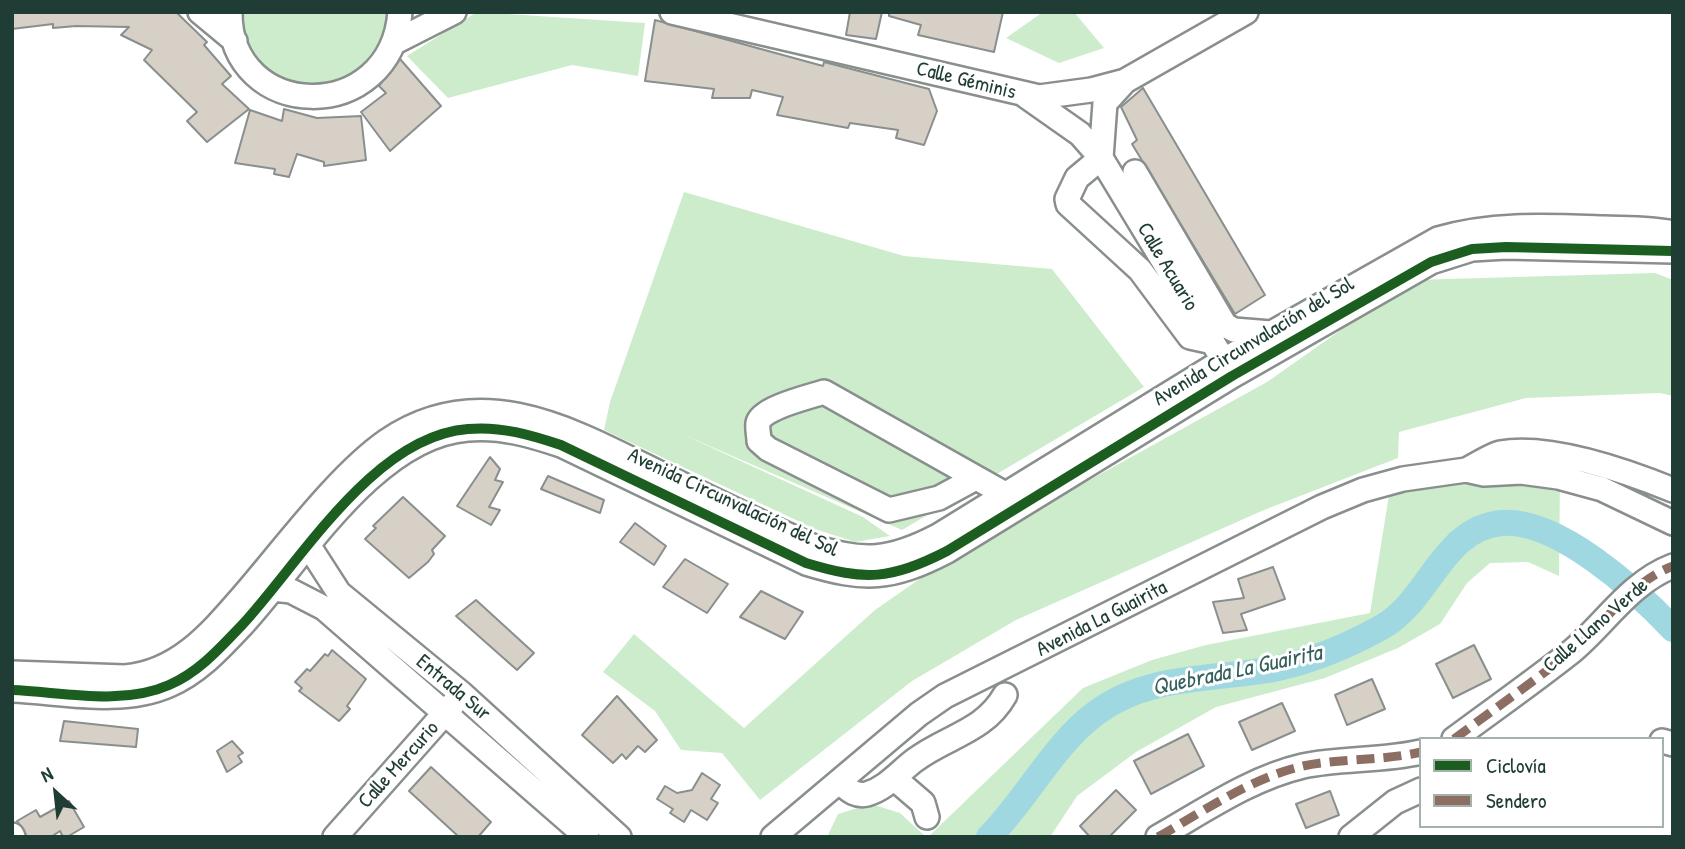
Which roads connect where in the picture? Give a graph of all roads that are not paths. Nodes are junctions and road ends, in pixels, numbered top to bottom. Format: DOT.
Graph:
graph roads {
  1 [pos="200,12"];
  2 [pos="230,12"];
  3 [pos="400,12"];
  4 [pos="454,12"];
  5 [pos="672,12"];
  6 [pos="1246,12"];
  7 [pos="234,41"];
  8 [pos="395,41"];
  9 [pos="1125,81"];
  10 [pos="1026,96"];
  11 [pos="1101,158"];
  12 [pos="1136,172"];
  13 [pos="1673,233"];
  14 [pos="1673,251"];
  15 [pos="1271,333"];
  16 [pos="1223,359"];
  17 [pos="1466,470"];
  18 [pos="974,480"];
  19 [pos="1673,491"];
  20 [pos="1005,494"];
  21 [pos="1673,523"];
  22 [pos="304,539"];
  23 [pos="942,544"];
  24 [pos="1673,566"];
  25 [pos="265,586"];
  26 [pos="13,675"];
  27 [pos="462,694"];
  28 [pos="1005,695"];
  29 [pos="444,713"];
  30 [pos="1457,737"];
  31 [pos="1419,752"];
  32 [pos="895,779"];
  33 [pos="839,782"];
  34 [pos="1419,791"];
  35 [pos="927,817"];
  36 [pos="347,833"];
  37 [pos="587,837"];
  38 [pos="619,837"];
  39 [pos="773,837"];
  40 [pos="1158,837"];
  41 [pos="1351,837"];
  1 -- 7 [label="street"];
  2 -- 7 [label="street"];
  3 -- 8 [label="street"];
  4 -- 8 [label="street"];
  5 -- 10 [label="street, Calle Géminis"];
  6 -- 9 [label="street, Calle Géminis"];
  7 -- 8 [label="street"];
  9 -- 10 [label="street, Calle Géminis"];
  9 -- 11 [label="street"];
  10 -- 11 [label="street, Calle Acuario"];
  11 -- 16 [label="street, Calle Acuario"];
  11 -- 16 [label="street"];
  12 -- 15 [label="street"];
  13 -- 15 [label="street, Avenida Circunvalación del Sol"];
  14 -- 16 [label="street, Avenida Circunvalación del Sol"];
  15 -- 16 [label="street, Avenida Circunvalación del Sol"];
  16 -- 20 [label="street, Avenida Circunvalación del Sol"];
  16 -- 23 [label="street, Avenida Circunvalación del Sol"];
  17 -- 19 [label="street, Avenida La Guairita"];
  17 -- 21 [label="street, Avenida La Guairita"];
  17 -- 33 [label="street, Avenida La Guairita"];
  18 -- 18 [label="street"];
  18 -- 20 [label="street"];
  20 -- 23 [label="street, Avenida Circunvalación del Sol"];
  22 -- 23 [label="street, Avenida Circunvalación del Sol"];
  22 -- 25 [label="street, Avenida Circunvalación del Sol"];
  22 -- 27 [label="street, Entrada Sur"];
  24 -- 30 [label="street, Calle Llano Verde"];
  25 -- 26 [label="street, Avenida Circunvalación del Sol"];
  25 -- 29 [label="street, Entrada Sur"];
  27 -- 29 [label="street, Calle Mercurio"];
  27 -- 38 [label="street, Entrada Sur"];
  28 -- 32 [label="street"];
  29 -- 36 [label="street, Calle Mercurio"];
  29 -- 37 [label="street, Entrada Sur"];
  31 -- 40 [label="street"];
  32 -- 33 [label="street"];
  32 -- 35 [label="street"];
  33 -- 39 [label="street, Avenida La Guairita"];
  34 -- 41 [label="street"];
}
